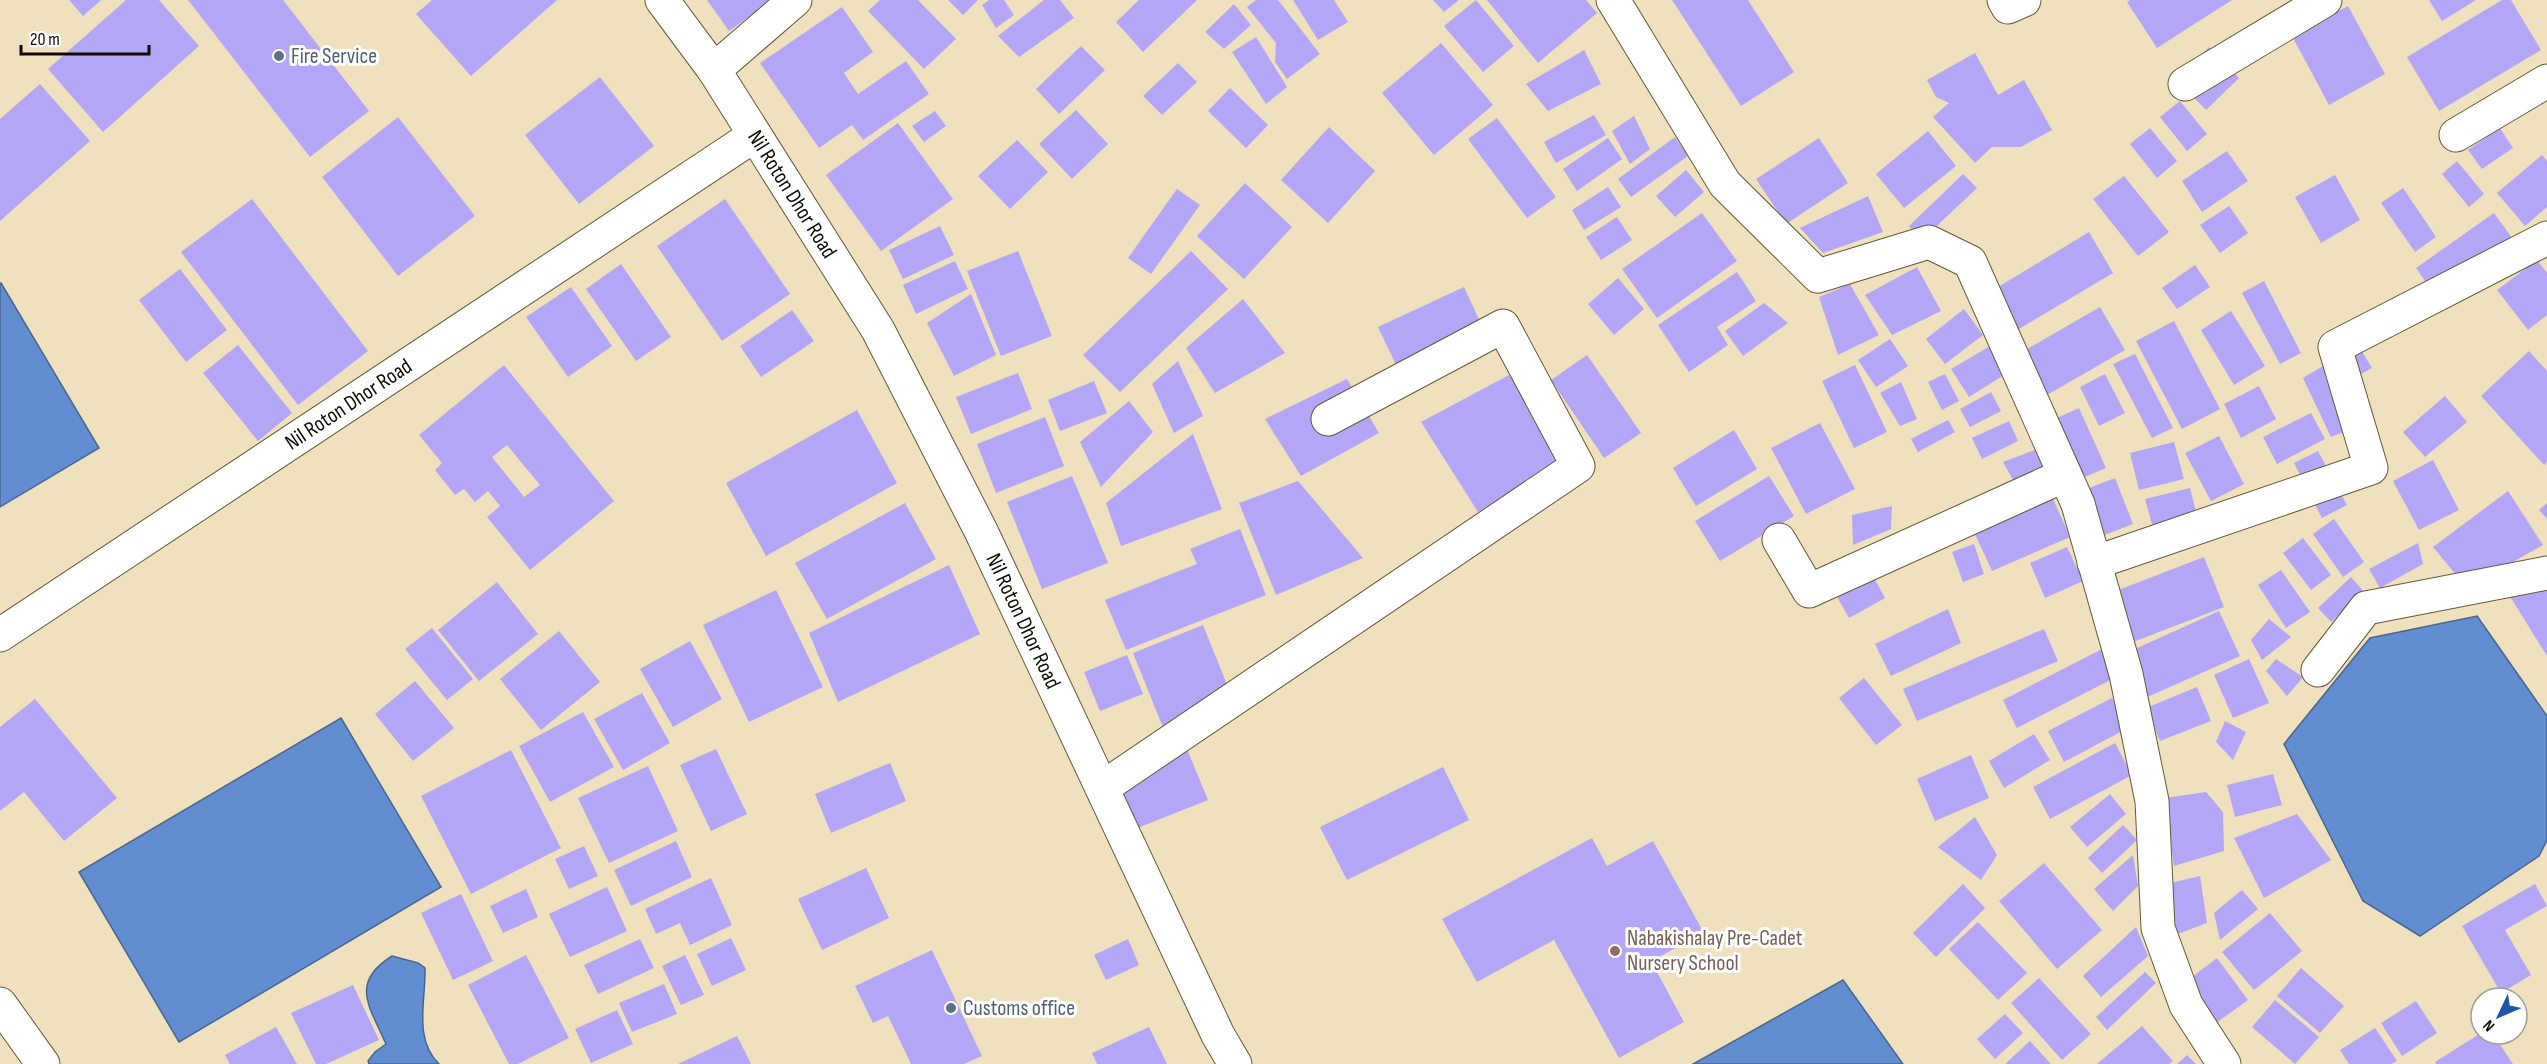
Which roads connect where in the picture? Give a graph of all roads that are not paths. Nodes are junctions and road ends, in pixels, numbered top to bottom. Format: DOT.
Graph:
graph roads {
  1 [pos="662,0"];
  2 [pos="795,0"];
  3 [pos="2004,0"];
  4 [pos="2024,0"];
  5 [pos="2325,0"];
  6 [pos="1620,3"];
  7 [pos="714,70"];
  8 [pos="2547,81"];
  9 [pos="2185,84"];
  10 [pos="755,135"];
  11 [pos="2456,135"];
  12 [pos="2547,238"];
  13 [pos="1328,419"];
  14 [pos="2065,476"];
  15 [pos="1779,540"];
  16 [pos="2094,563"];
  17 [pos="2547,573"];
  18 [pos="0,635"];
  19 [pos="2318,670"];
  20 [pos="1102,788"];
  21 [pos="0,1004"];
  22 [pos="43,1064"];
  23 [pos="1235,1064"];
  24 [pos="2224,1064"];
  1 -- 7 [label="street"];
  2 -- 7 [label="street"];
  3 -- 4 [label="street"];
  5 -- 9 [label="street"];
  6 -- 14 [label="street"];
  7 -- 10 [label="street"];
  8 -- 11 [label="street"];
  10 -- 18 [label="street, Nil Roton Dhor Road"];
  10 -- 20 [label="street, Nil Roton Dhor Road"];
  12 -- 16 [label="street"];
  13 -- 20 [label="street"];
  14 -- 15 [label="street"];
  14 -- 16 [label="street"];
  16 -- 24 [label="street"];
  17 -- 19 [label="street"];
  20 -- 23 [label="street, Nil Roton Dhor Road"];
  21 -- 22 [label="street"];
}
